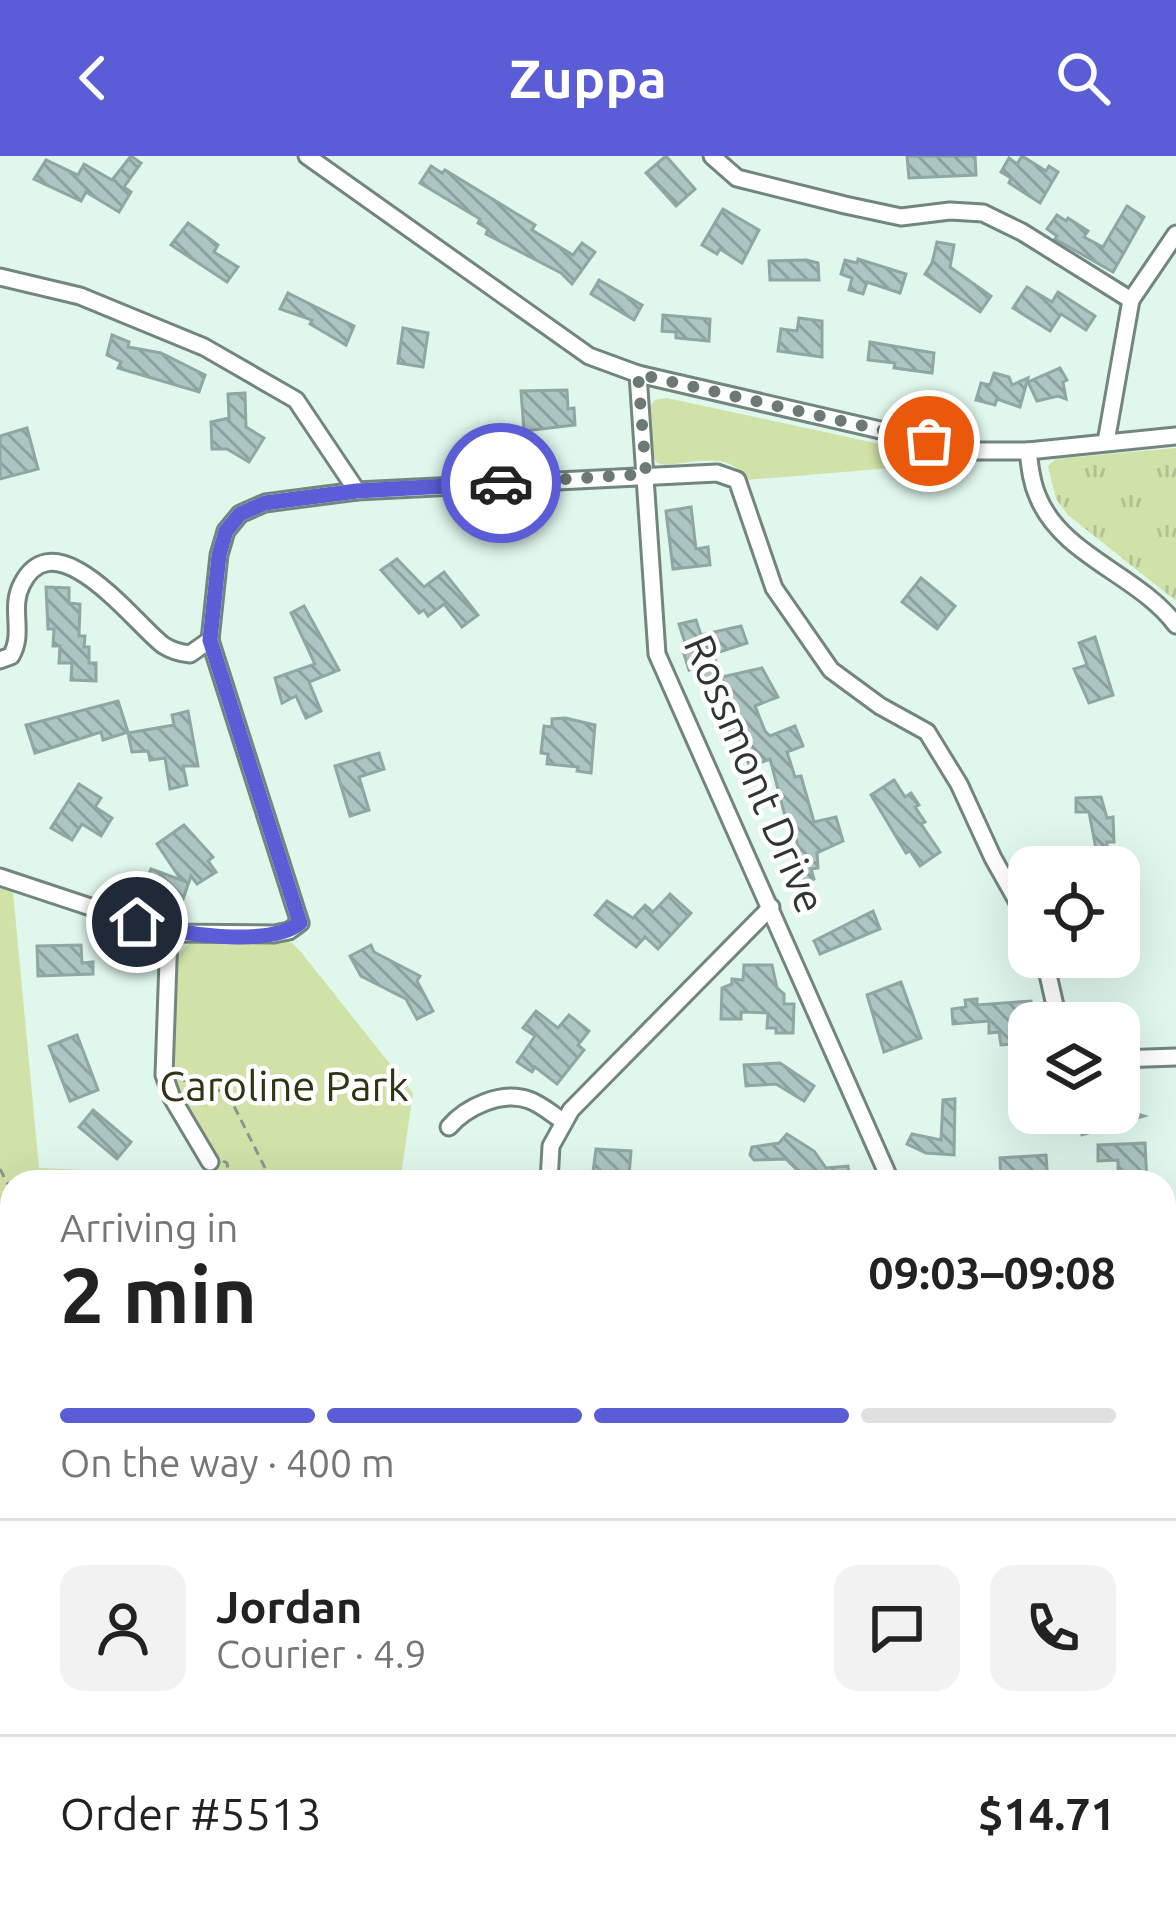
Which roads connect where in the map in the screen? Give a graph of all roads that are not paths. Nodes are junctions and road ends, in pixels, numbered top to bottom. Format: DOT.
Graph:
graph roads {
  1 [pos="307,156"];
  2 [pos="712,156"];
  3 [pos="325,161"];
  4 [pos="1176,233"];
  5 [pos="0,277"];
  6 [pos="1131,300"];
  7 [pos="638,374"];
  8 [pos="1176,436"];
  9 [pos="1106,442"];
  10 [pos="1028,451"];
  11 [pos="646,474"];
  12 [pos="357,491"];
  13 [pos="1176,624"];
  14 [pos="210,640"];
  15 [pos="0,660"];
  16 [pos="0,877"];
  17 [pos="1008,885"];
  18 [pos="771,907"];
  19 [pos="169,933"];
  20 [pos="1176,1057"];
  21 [pos="1140,1058"];
  22 [pos="563,1121"];
  23 [pos="449,1127"];
  24 [pos="211,1162"];
  25 [pos="550,1170"];
  26 [pos="886,1170"];
  27 [pos="1176,1420"];
  28 [pos="1176,1470"];
  1 -- 3 [label="street"];
  2 -- 6 [label="street"];
  3 -- 7 [label="street"];
  4 -- 6 [label="street"];
  5 -- 12 [label="street"];
  6 -- 9 [label="street"];
  7 -- 10 [label="street"];
  7 -- 11 [label="street, Rossmont Drive"];
  8 -- 9 [label="street"];
  9 -- 10 [label="street"];
  10 -- 13 [label="street"];
  11 -- 12 [label="street"];
  11 -- 17 [label="street"];
  11 -- 18 [label="street, Rossmont Drive"];
  12 -- 14 [label="street"];
  14 -- 15 [label="street"];
  14 -- 19 [label="street"];
  16 -- 19 [label="street"];
  18 -- 22 [label="street"];
  18 -- 26 [label="street, Rossmont Drive"];
  19 -- 24 [label="street"];
  20 -- 21 [label="street"];
  22 -- 23 [label="street"];
  22 -- 25 [label="street"];
  27 -- 28 [label="street"];
}
